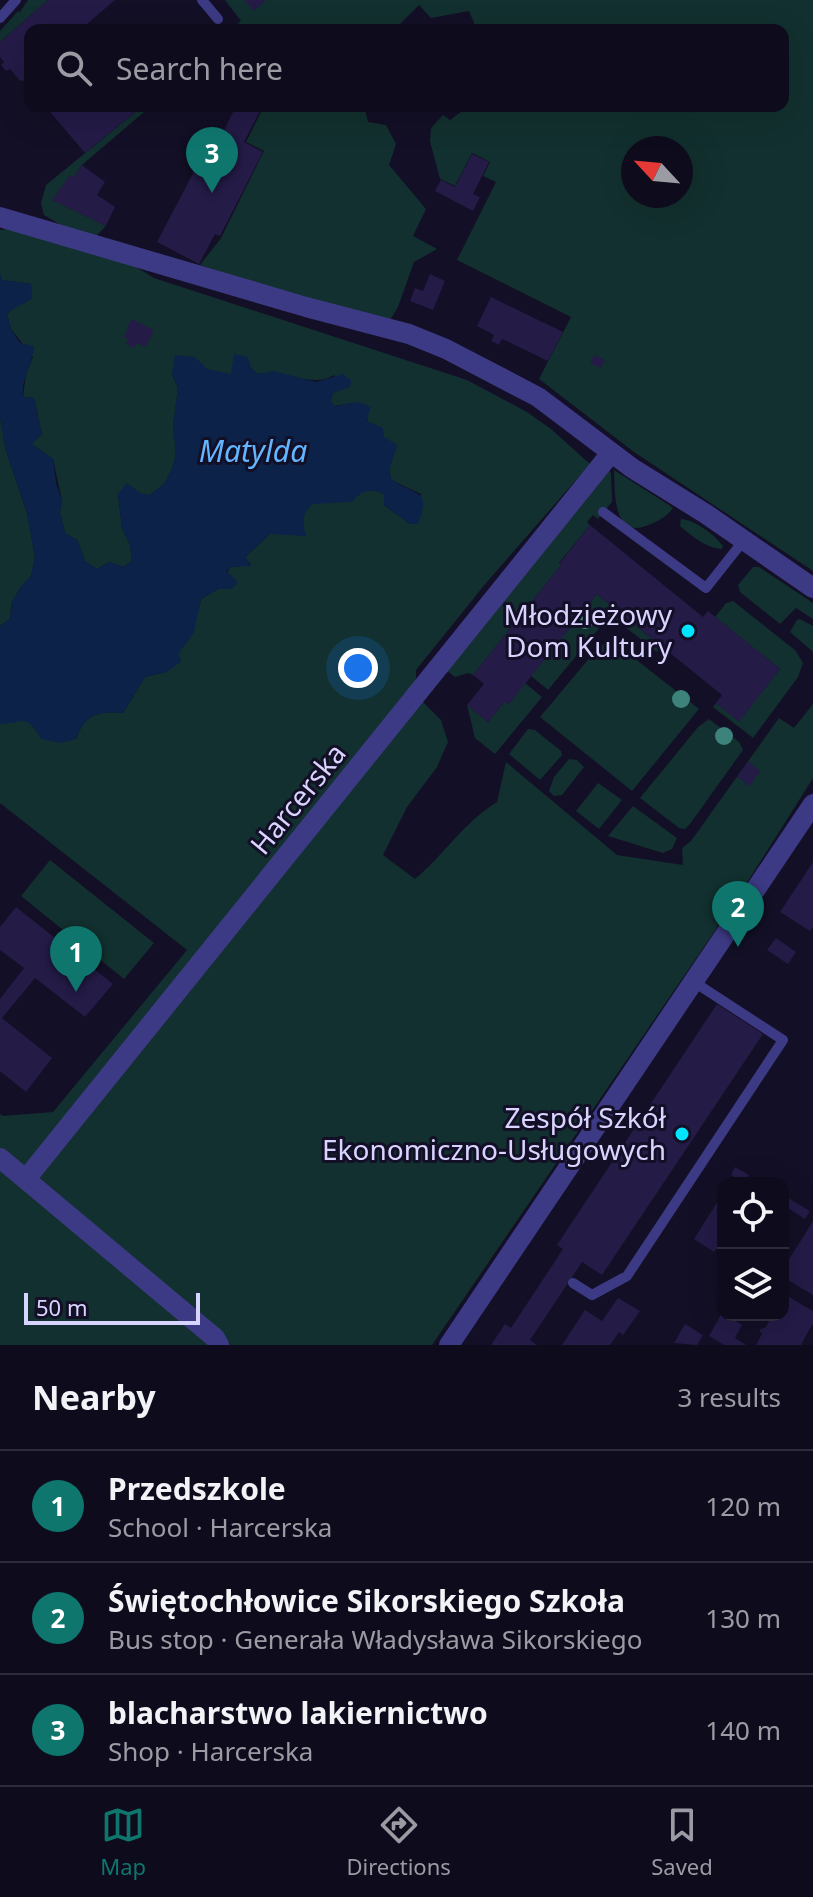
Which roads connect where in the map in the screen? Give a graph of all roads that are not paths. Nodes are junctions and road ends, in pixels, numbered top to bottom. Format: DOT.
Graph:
graph roads {
  1 [pos="16,0"];
  2 [pos="202,0"];
  3 [pos="0,18"];
  4 [pos="218,19"];
  5 [pos="0,217"];
  6 [pos="611,453"];
  7 [pos="603,512"];
  8 [pos="744,540"];
  9 [pos="813,588"];
  10 [pos="812,808"];
  11 [pos="694,982"];
  12 [pos="0,1158"];
  13 [pos="26,1179"];
  14 [pos="573,1283"];
  15 [pos="219,1345"];
  16 [pos="449,1345"];
  1 -- 3 [label="lane"];
  2 -- 4 [label="lane"];
  5 -- 6 [label="street"];
  6 -- 8 [label="street"];
  6 -- 13 [label="street, Harcerska"];
  7 -- 8 [label="lane"];
  8 -- 9 [label="street"];
  10 -- 11 [label="street"];
  11 -- 14 [label="lane"];
  11 -- 16 [label="street"];
  12 -- 13 [label="street"];
  13 -- 15 [label="street"];
}
